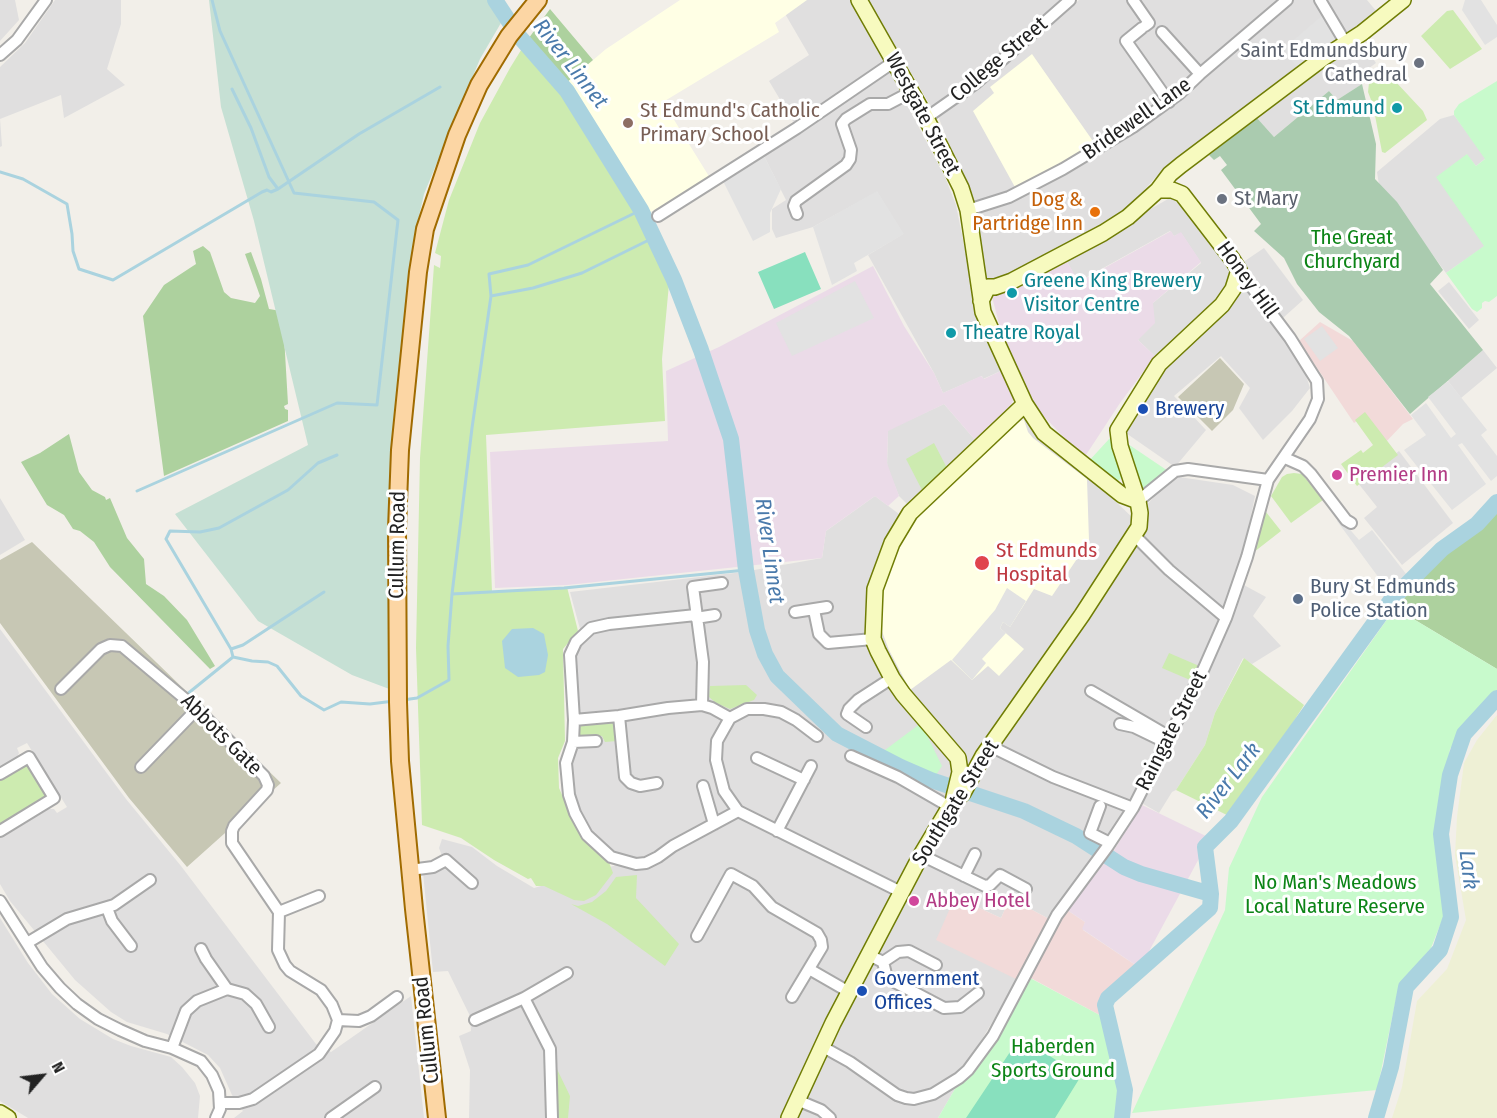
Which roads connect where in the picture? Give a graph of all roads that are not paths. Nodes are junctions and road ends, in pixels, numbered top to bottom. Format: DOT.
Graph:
graph roads {
  1 [pos="46,0"];
  2 [pos="538,0"];
  3 [pos="859,0"];
  4 [pos="1070,0"];
  5 [pos="1133,0"];
  6 [pos="1287,0"];
  7 [pos="1320,0"];
  8 [pos="1403,0"];
  9 [pos="1162,32"];
  10 [pos="1345,42"];
  11 [pos="0,56"];
  12 [pos="895,61"];
  13 [pos="1200,74"];
  14 [pos="911,92"];
  15 [pos="1169,102"];
  16 [pos="926,118"];
  17 [pos="1181,165"];
  18 [pos="1158,190"];
  19 [pos="1180,192"];
  20 [pos="968,210"];
  21 [pos="797,214"];
  22 [pos="658,216"];
  23 [pos="975,269"];
  24 [pos="1239,270"];
  25 [pos="988,287"];
  26 [pos="981,301"];
  27 [pos="1025,404"];
  28 [pos="1284,458"];
  29 [pos="1268,480"];
  30 [pos="1127,489"];
  31 [pos="1138,501"];
  32 [pos="1350,523"];
  33 [pos="1134,535"];
  34 [pos="722,583"];
  35 [pos="827,607"];
  36 [pos="814,610"];
  37 [pos="795,612"];
  38 [pos="714,615"];
  39 [pos="696,616"];
  40 [pos="1226,618"];
  41 [pos="873,639"];
  42 [pos="892,678"];
  43 [pos="61,689"];
  44 [pos="1091,691"];
  45 [pos="702,705"];
  46 [pos="197,708"];
  47 [pos="619,716"];
  48 [pos="730,718"];
  49 [pos="573,720"];
  50 [pos="1120,724"];
  51 [pos="866,727"];
  52 [pos="817,736"];
  53 [pos="1168,740"];
  54 [pos="596,741"];
  55 [pos="573,742"];
  56 [pos="987,751"];
  57 [pos="851,756"];
  58 [pos="757,758"];
  59 [pos="958,758"];
  60 [pos="811,766"];
  61 [pos="141,767"];
  62 [pos="0,774"];
  63 [pos="804,780"];
  64 [pos="657,783"];
  65 [pos="703,786"];
  66 [pos="958,794"];
  67 [pos="1100,806"];
  68 [pos="1133,808"];
  69 [pos="738,810"];
  70 [pos="714,824"];
  71 [pos="0,831"];
  72 [pos="777,831"];
  73 [pos="1109,845"];
  74 [pos="975,854"];
  75 [pos="921,855"];
  76 [pos="410,870"];
  77 [pos="964,876"];
  78 [pos="150,880"];
  79 [pos="471,883"];
  80 [pos="1026,889"];
  81 [pos="901,892"];
  82 [pos="320,896"];
  83 [pos="0,901"];
  84 [pos="107,908"];
  85 [pos="279,912"];
  86 [pos="696,936"];
  87 [pos="27,943"];
  88 [pos="131,946"];
  89 [pos="201,949"];
  90 [pos="869,955"];
  91 [pos="883,962"];
  92 [pos="936,965"];
  93 [pos="809,969"];
  94 [pos="567,973"];
  95 [pos="227,989"];
  96 [pos="849,992"];
  97 [pos="978,993"];
  98 [pos="397,997"];
  99 [pos="792,997"];
  100 [pos="524,998"];
  101 [pos="338,1020"];
  102 [pos="475,1020"];
  103 [pos="269,1027"];
  104 [pos="823,1047"];
  105 [pos="172,1048"];
  106 [pos="375,1087"];
  107 [pos="797,1100"];
  108 [pos="221,1103"];
  109 [pos="0,1113"];
  110 [pos="8,1118"];
  111 [pos="216,1118"];
  112 [pos="331,1118"];
  113 [pos="437,1118"];
  114 [pos="552,1118"];
  115 [pos="789,1118"];
  116 [pos="830,1118"];
  1 -- 11 [label="street"];
  2 -- 76 [label="main road, Cullum Road"];
  3 -- 12 [label="street, Westgate Street"];
  4 -- 16 [label="street, College Street"];
  5 -- 15 [label="street"];
  6 -- 13 [label="street, Bridewell Lane"];
  7 -- 10 [label="street"];
  8 -- 10 [label="street"];
  9 -- 13 [label="street"];
  10 -- 17 [label="street"];
  12 -- 14 [label="street, Westgate Street"];
  12 -- 22 [label="street"];
  13 -- 15 [label="street, Bridewell Lane"];
  14 -- 16 [label="street, Westgate Street"];
  14 -- 21 [label="street"];
  15 -- 20 [label="street, Bridewell Lane"];
  16 -- 20 [label="street, Westgate Street"];
  17 -- 18 [label="street"];
  17 -- 19 [label="street"];
  18 -- 19 [label="street"];
  18 -- 25 [label="street"];
  19 -- 24 [label="street, Honey Hill"];
  20 -- 23 [label="street, Westgate Street"];
  23 -- 25 [label="street, Westgate Street"];
  23 -- 26 [label="street, Westgate Street"];
  24 -- 28 [label="street, Honey Hill"];
  24 -- 30 [label="street"];
  25 -- 26 [label="street"];
  26 -- 27 [label="street, Westgate Street"];
  27 -- 30 [label="street, Westgate Street"];
  27 -- 41 [label="street"];
  28 -- 29 [label="street"];
  28 -- 32 [label="street"];
  29 -- 31 [label="street"];
  29 -- 40 [label="street, Raingate Street"];
  30 -- 31 [label="street, Westgate Street"];
  31 -- 33 [label="street, Southgate Street"];
  33 -- 40 [label="street"];
  33 -- 56 [label="street, Southgate Street"];
  34 -- 39 [label="street"];
  35 -- 36 [label="street"];
  36 -- 37 [label="street"];
  36 -- 41 [label="street"];
  38 -- 39 [label="street"];
  39 -- 45 [label="street"];
  39 -- 49 [label="street"];
  40 -- 53 [label="street, Raingate Street"];
  41 -- 42 [label="street"];
  42 -- 51 [label="street"];
  42 -- 59 [label="street"];
  43 -- 46 [label="street, Abbots Gate"];
  44 -- 53 [label="street"];
  45 -- 47 [label="street"];
  45 -- 48 [label="street"];
  46 -- 61 [label="street"];
  46 -- 85 [label="street, Abbots Gate"];
  47 -- 49 [label="street"];
  47 -- 64 [label="street"];
  48 -- 52 [label="street"];
  48 -- 69 [label="street"];
  49 -- 55 [label="street"];
  50 -- 53 [label="street"];
  53 -- 68 [label="street, Raingate Street"];
  54 -- 55 [label="street"];
  55 -- 70 [label="street"];
  56 -- 59 [label="street"];
  56 -- 66 [label="street, Southgate Street"];
  56 -- 68 [label="street"];
  57 -- 66 [label="street"];
  58 -- 63 [label="street"];
  59 -- 66 [label="street"];
  60 -- 63 [label="street"];
  62 -- 71 [label="street"];
  63 -- 72 [label="street"];
  65 -- 70 [label="street"];
  66 -- 75 [label="street, Southgate Street"];
  67 -- 73 [label="street"];
  68 -- 73 [label="street, Raingate Street"];
  69 -- 70 [label="street"];
  69 -- 72 [label="street"];
  72 -- 81 [label="street"];
  73 -- 104 [label="street, Raingate Street"];
  74 -- 77 [label="street"];
  75 -- 77 [label="street"];
  75 -- 81 [label="street, Southgate Street"];
  76 -- 79 [label="street"];
  76 -- 113 [label="main road, Cullum Road"];
  77 -- 80 [label="street"];
  78 -- 84 [label="street"];
  81 -- 90 [label="street, Southgate Street"];
  82 -- 85 [label="street"];
  83 -- 87 [label="street"];
  84 -- 87 [label="street"];
  84 -- 88 [label="street"];
  85 -- 101 [label="street"];
  86 -- 93 [label="street"];
  87 -- 105 [label="street"];
  89 -- 95 [label="street"];
  90 -- 91 [label="street"];
  90 -- 96 [label="street, Southgate Street"];
  91 -- 92 [label="street"];
  91 -- 97 [label="street"];
  93 -- 96 [label="street"];
  93 -- 99 [label="street"];
  94 -- 100 [label="street"];
  95 -- 103 [label="street"];
  95 -- 105 [label="street"];
  96 -- 104 [label="street, Southgate Street"];
  98 -- 101 [label="street"];
  100 -- 102 [label="street"];
  100 -- 114 [label="street"];
  101 -- 108 [label="street"];
  104 -- 107 [label="street, Southgate Street"];
  105 -- 108 [label="street"];
  106 -- 112 [label="street"];
  107 -- 115 [label="street, Southgate Street"];
  107 -- 116 [label="street"];
  108 -- 111 [label="street"];
  109 -- 110 [label="street"];
}
